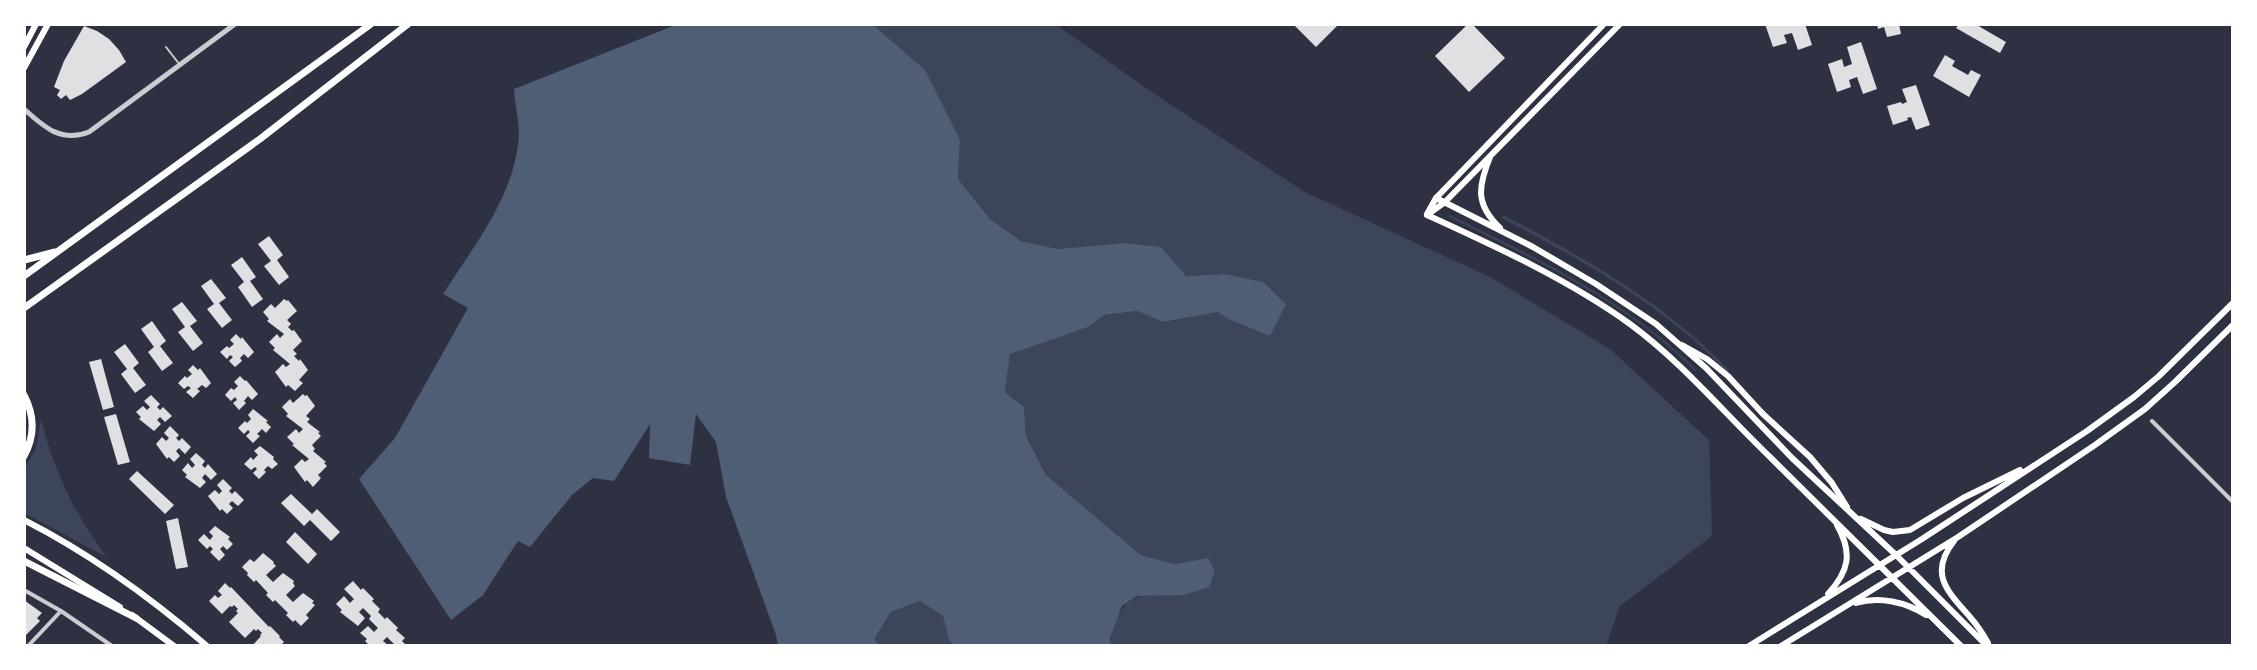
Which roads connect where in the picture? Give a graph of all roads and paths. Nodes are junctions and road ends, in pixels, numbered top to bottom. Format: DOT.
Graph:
graph roads {
  1 [pos="36,24"];
  2 [pos="48,24"];
  3 [pos="235,24"];
  4 [pos="371,24"];
  5 [pos="408,24"];
  6 [pos="1604,24"];
  7 [pos="1620,24"];
  8 [pos="24,47"];
  9 [pos="166,47"];
  10 [pos="180,66"];
  11 [pos="24,68"];
  12 [pos="24,109"];
  13 [pos="1490,157"];
  14 [pos="1436,198"];
  15 [pos="1445,202"];
  16 [pos="1427,215"];
  17 [pos="1506,233"];
  18 [pos="64,248"];
  19 [pos="24,260"];
  20 [pos="24,276"];
  21 [pos="2233,303"];
  22 [pos="24,308"];
  23 [pos="2233,325"];
  24 [pos="1680,344"];
  25 [pos="24,395"];
  26 [pos="2152,421"];
  27 [pos="24,456"];
  28 [pos="2041,460"];
  29 [pos="2233,502"];
  30 [pos="1851,513"];
  31 [pos="1833,519"];
  32 [pos="24,520"];
  33 [pos="1958,537"];
  34 [pos="24,548"];
  35 [pos="1896,555"];
  36 [pos="24,561"];
  37 [pos="1880,565"];
  38 [pos="1908,568"];
  39 [pos="1893,577"];
  40 [pos="24,590"];
  41 [pos="1817,604"];
  42 [pos="1845,606"];
  43 [pos="61,611"];
  44 [pos="136,618"];
  45 [pos="1936,621"];
  46 [pos="28,646"];
  47 [pos="112,646"];
  48 [pos="174,646"];
  49 [pos="207,646"];
  50 [pos="1749,646"];
  51 [pos="1781,646"];
  52 [pos="1961,646"];
  53 [pos="1989,646"];
  1 -- 8 [label="main road"];
  2 -- 11 [label="main road"];
  3 -- 10 [label="street"];
  4 -- 18 [label="highway"];
  5 -- 22 [label="highway"];
  6 -- 14 [label="main road"];
  7 -- 13 [label="main road"];
  9 -- 10 [label="lane"];
  10 -- 12 [label="street"];
  13 -- 15 [label="main road"];
  13 -- 17 [label="main road"];
  14 -- 15 [label="main road"];
  14 -- 16 [label="main road"];
  15 -- 16 [label="main road"];
  15 -- 17 [label="main road"];
  16 -- 31 [label="main road"];
  17 -- 24 [label="main road"];
  18 -- 19 [label="highway"];
  18 -- 20 [label="highway"];
  21 -- 28 [label="main road"];
  23 -- 33 [label="main road"];
  24 -- 30 [label="main road"];
  24 -- 30 [label="main road"];
  25 -- 27 [label="highway"];
  26 -- 29 [label="street"];
  28 -- 30 [label="main road"];
  28 -- 35 [label="main road"];
  30 -- 35 [label="main road"];
  31 -- 37 [label="main road"];
  31 -- 41 [label="main road"];
  32 -- 49 [label="main road"];
  33 -- 38 [label="main road"];
  33 -- 53 [label="main road"];
  34 -- 44 [label="main road"];
  35 -- 37 [label="main road"];
  35 -- 38 [label="main road"];
  36 -- 44 [label="highway"];
  37 -- 39 [label="main road"];
  37 -- 41 [label="main road"];
  38 -- 39 [label="main road"];
  38 -- 53 [label="main road"];
  39 -- 42 [label="main road"];
  39 -- 45 [label="main road"];
  40 -- 43 [label="street"];
  41 -- 50 [label="main road"];
  42 -- 45 [label="main road"];
  42 -- 51 [label="main road"];
  43 -- 46 [label="street"];
  43 -- 47 [label="street"];
  44 -- 48 [label="main road"];
  45 -- 52 [label="main road"];
}
